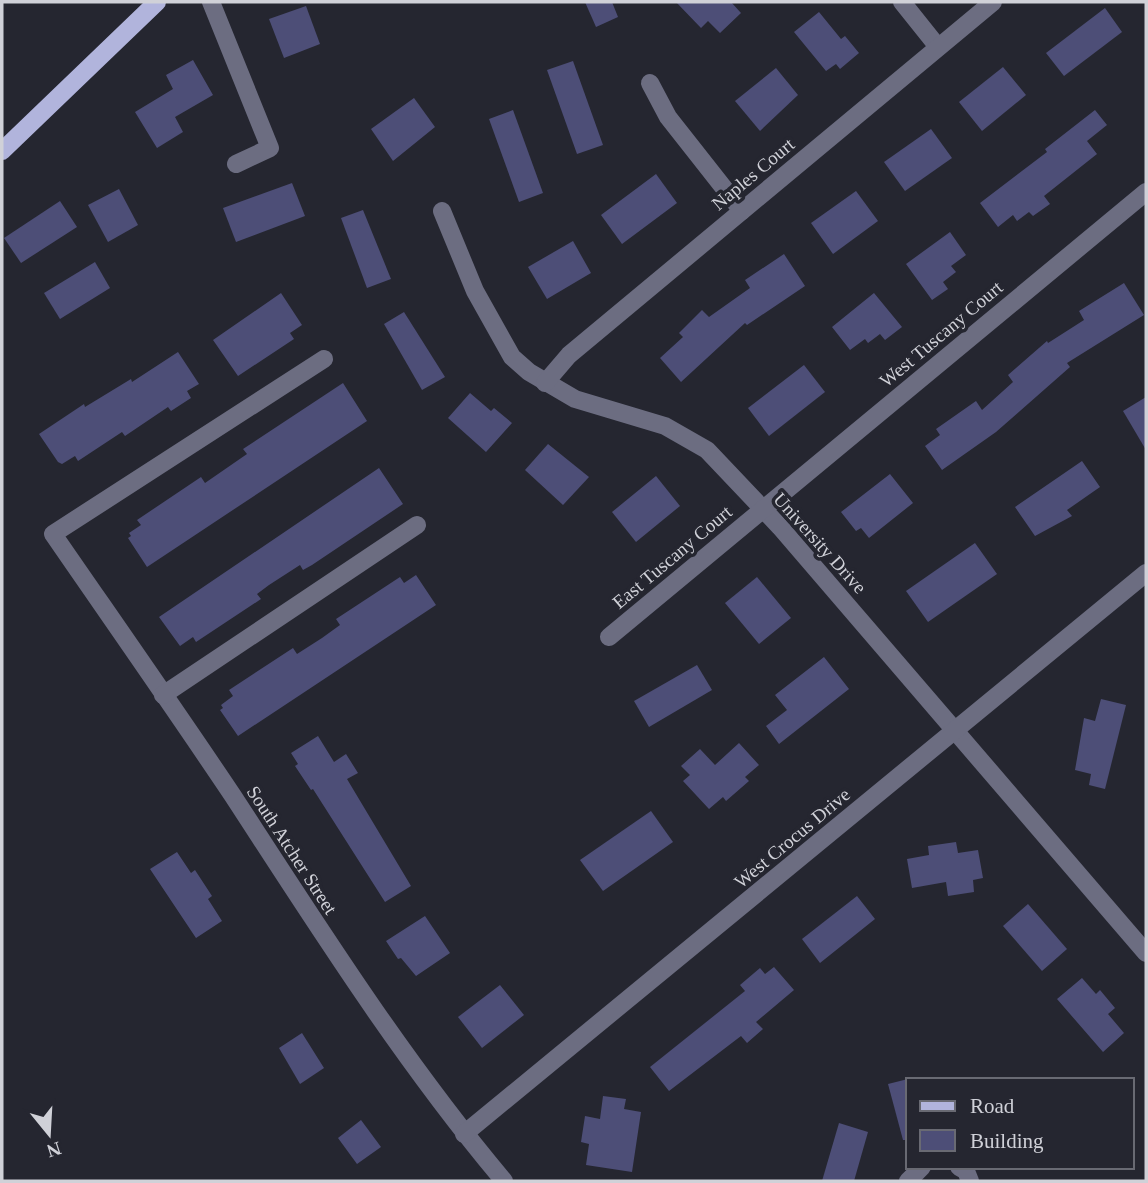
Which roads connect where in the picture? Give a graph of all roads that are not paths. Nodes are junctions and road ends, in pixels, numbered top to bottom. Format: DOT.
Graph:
graph roads {
  1 [pos="158,2"];
  2 [pos="211,2"];
  3 [pos="902,2"];
  4 [pos="993,2"];
  5 [pos="938,47"];
  6 [pos="650,83"];
  7 [pos="2,151"];
  8 [pos="236,164"];
  9 [pos="1146,192"];
  10 [pos="442,211"];
  11 [pos="742,211"];
  12 [pos="324,359"];
  13 [pos="545,383"];
  14 [pos="762,509"];
  15 [pos="417,525"];
  16 [pos="1146,573"];
  17 [pos="609,637"];
  18 [pos="163,695"];
  19 [pos="955,730"];
  20 [pos="1146,953"];
  21 [pos="464,1134"];
  22 [pos="504,1181"];
  1 -- 7 [label="main road"];
  2 -- 8 [label="street"];
  3 -- 5 [label="street"];
  4 -- 5 [label="street, Naples Court"];
  5 -- 11 [label="street, Naples Court"];
  6 -- 11 [label="street"];
  9 -- 14 [label="street, West Tuscany Court"];
  10 -- 13 [label="street, University Drive"];
  11 -- 13 [label="street, Naples Court"];
  12 -- 18 [label="street, South Atcher Street"];
  13 -- 14 [label="street, University Drive"];
  14 -- 17 [label="street, East Tuscany Court"];
  14 -- 19 [label="street, University Drive"];
  15 -- 18 [label="street"];
  16 -- 19 [label="street, West Crocus Drive"];
  18 -- 21 [label="street, South Atcher Street"];
  19 -- 20 [label="street, University Drive"];
  19 -- 21 [label="street, West Crocus Drive"];
  21 -- 22 [label="street, South Atcher Street"];
}
